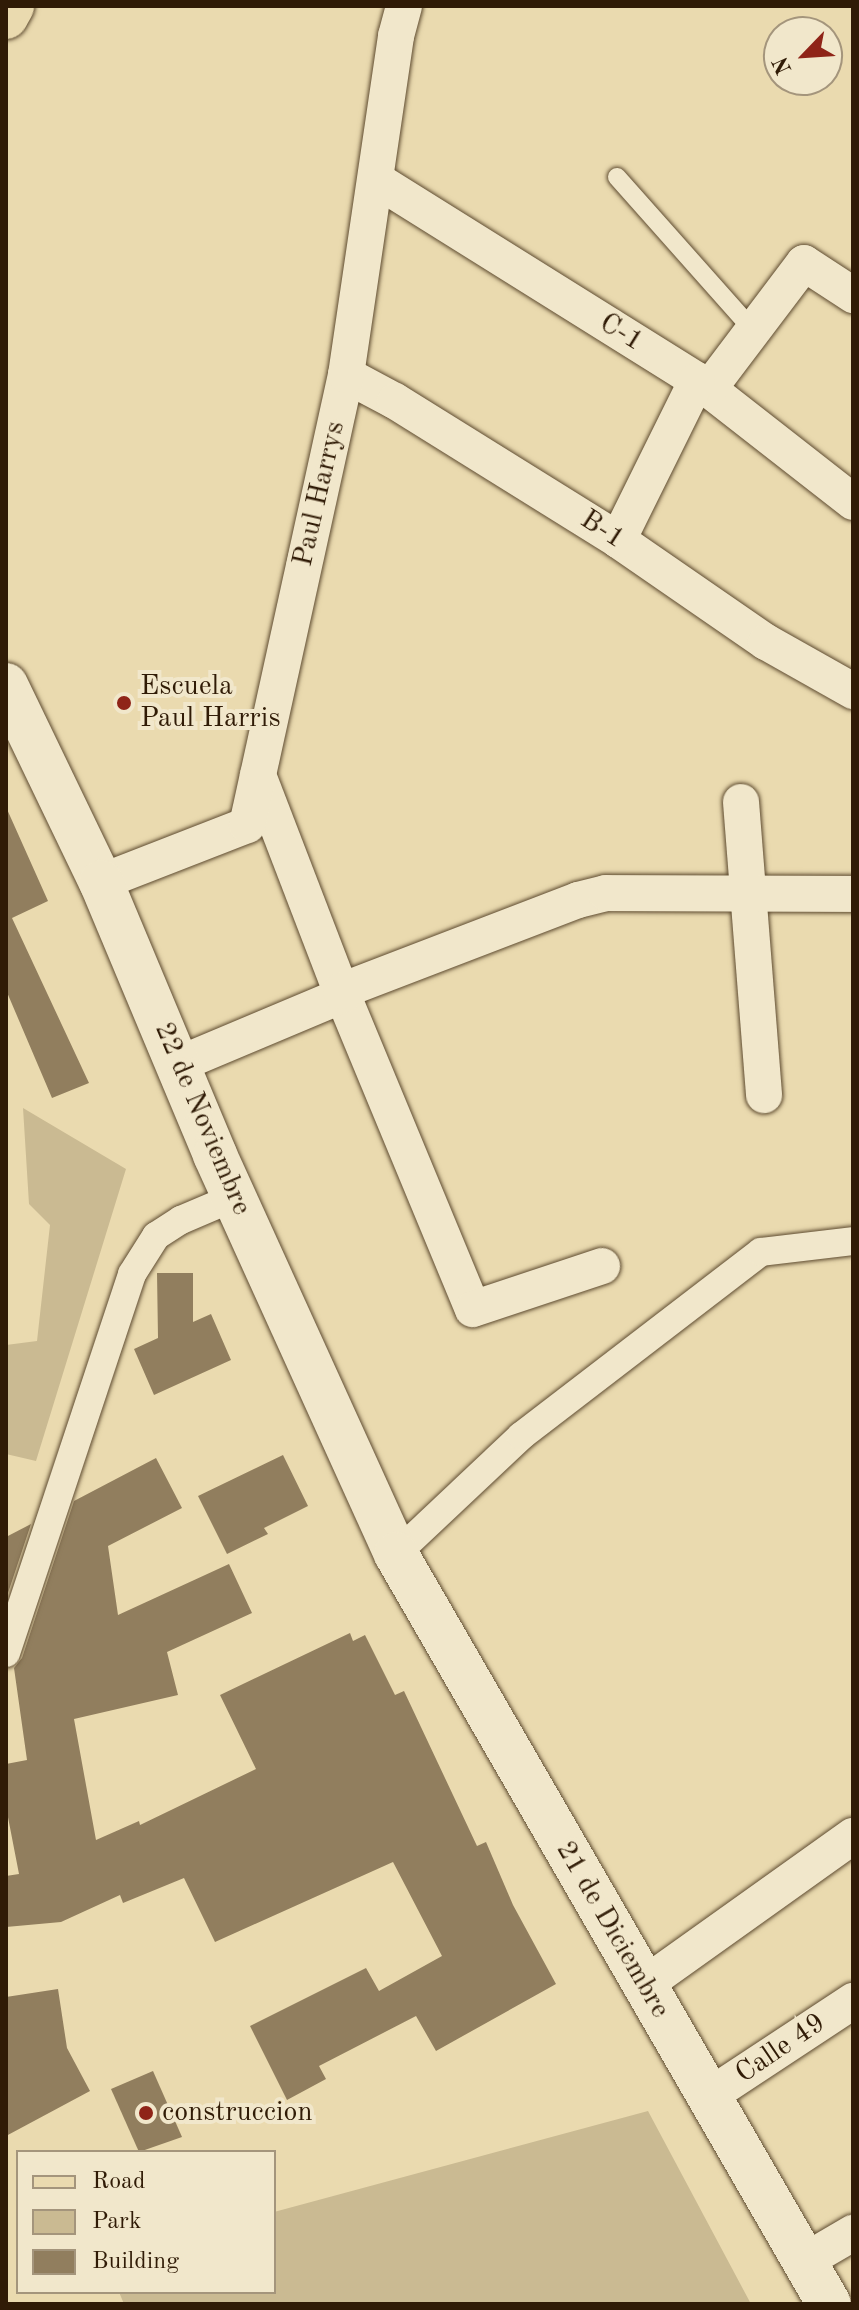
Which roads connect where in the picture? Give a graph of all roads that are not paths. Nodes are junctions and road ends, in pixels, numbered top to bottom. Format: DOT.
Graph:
graph roads {
  1 [pos="12,6"];
  2 [pos="404,6"];
  3 [pos="6,17"];
  4 [pos="617,177"];
  5 [pos="378,181"];
  6 [pos="853,295"];
  7 [pos="753,330"];
  8 [pos="346,375"];
  9 [pos="702,385"];
  10 [pos="853,502"];
  11 [pos="618,540"];
  12 [pos="6,685"];
  13 [pos="853,691"];
  14 [pos="258,775"];
  15 [pos="741,802"];
  16 [pos="101,882"];
  17 [pos="749,891"];
  18 [pos="853,894"];
  19 [pos="342,993"];
  20 [pos="179,1064"];
  21 [pos="764,1095"];
  22 [pos="235,1197"];
  23 [pos="853,1241"];
  24 [pos="602,1266"];
  25 [pos="396,1554"];
  26 [pos="6,1653"];
  27 [pos="853,1836"];
  28 [pos="644,1985"];
  29 [pos="853,2001"];
  30 [pos="709,2096"];
  31 [pos="853,2233"];
  32 [pos="805,2261"];
  33 [pos="829,2304"];
  1 -- 3 [label="main road"];
  2 -- 5 [label="street, Paul Harrys"];
  4 -- 7 [label="lane"];
  5 -- 8 [label="street, Paul Harrys"];
  5 -- 9 [label="street, C-1"];
  6 -- 7 [label="street"];
  7 -- 9 [label="street"];
  8 -- 11 [label="street, B-1"];
  8 -- 14 [label="street, Paul Harrys"];
  9 -- 10 [label="street, C-1"];
  9 -- 11 [label="street"];
  11 -- 13 [label="street, B-1"];
  12 -- 16 [label="street, 22 de Noviembre"];
  14 -- 16 [label="street, Paul Harrys"];
  14 -- 19 [label="street"];
  15 -- 17 [label="street"];
  16 -- 20 [label="street, 22 de Noviembre"];
  17 -- 18 [label="street"];
  17 -- 19 [label="street"];
  17 -- 21 [label="street"];
  19 -- 20 [label="street"];
  19 -- 24 [label="street"];
  20 -- 22 [label="street, 22 de Noviembre"];
  22 -- 25 [label="street, 22 de Noviembre"];
  22 -- 26 [label="street"];
  23 -- 25 [label="street"];
  25 -- 28 [label="street, 21 de Diciembre"];
  27 -- 28 [label="street"];
  28 -- 30 [label="street, 21 de Diciembre"];
  29 -- 30 [label="street, Calle 49"];
  30 -- 32 [label="street, 21 de Diciembre"];
  31 -- 32 [label="street"];
  32 -- 33 [label="street, 21 de Diciembre"];
}
